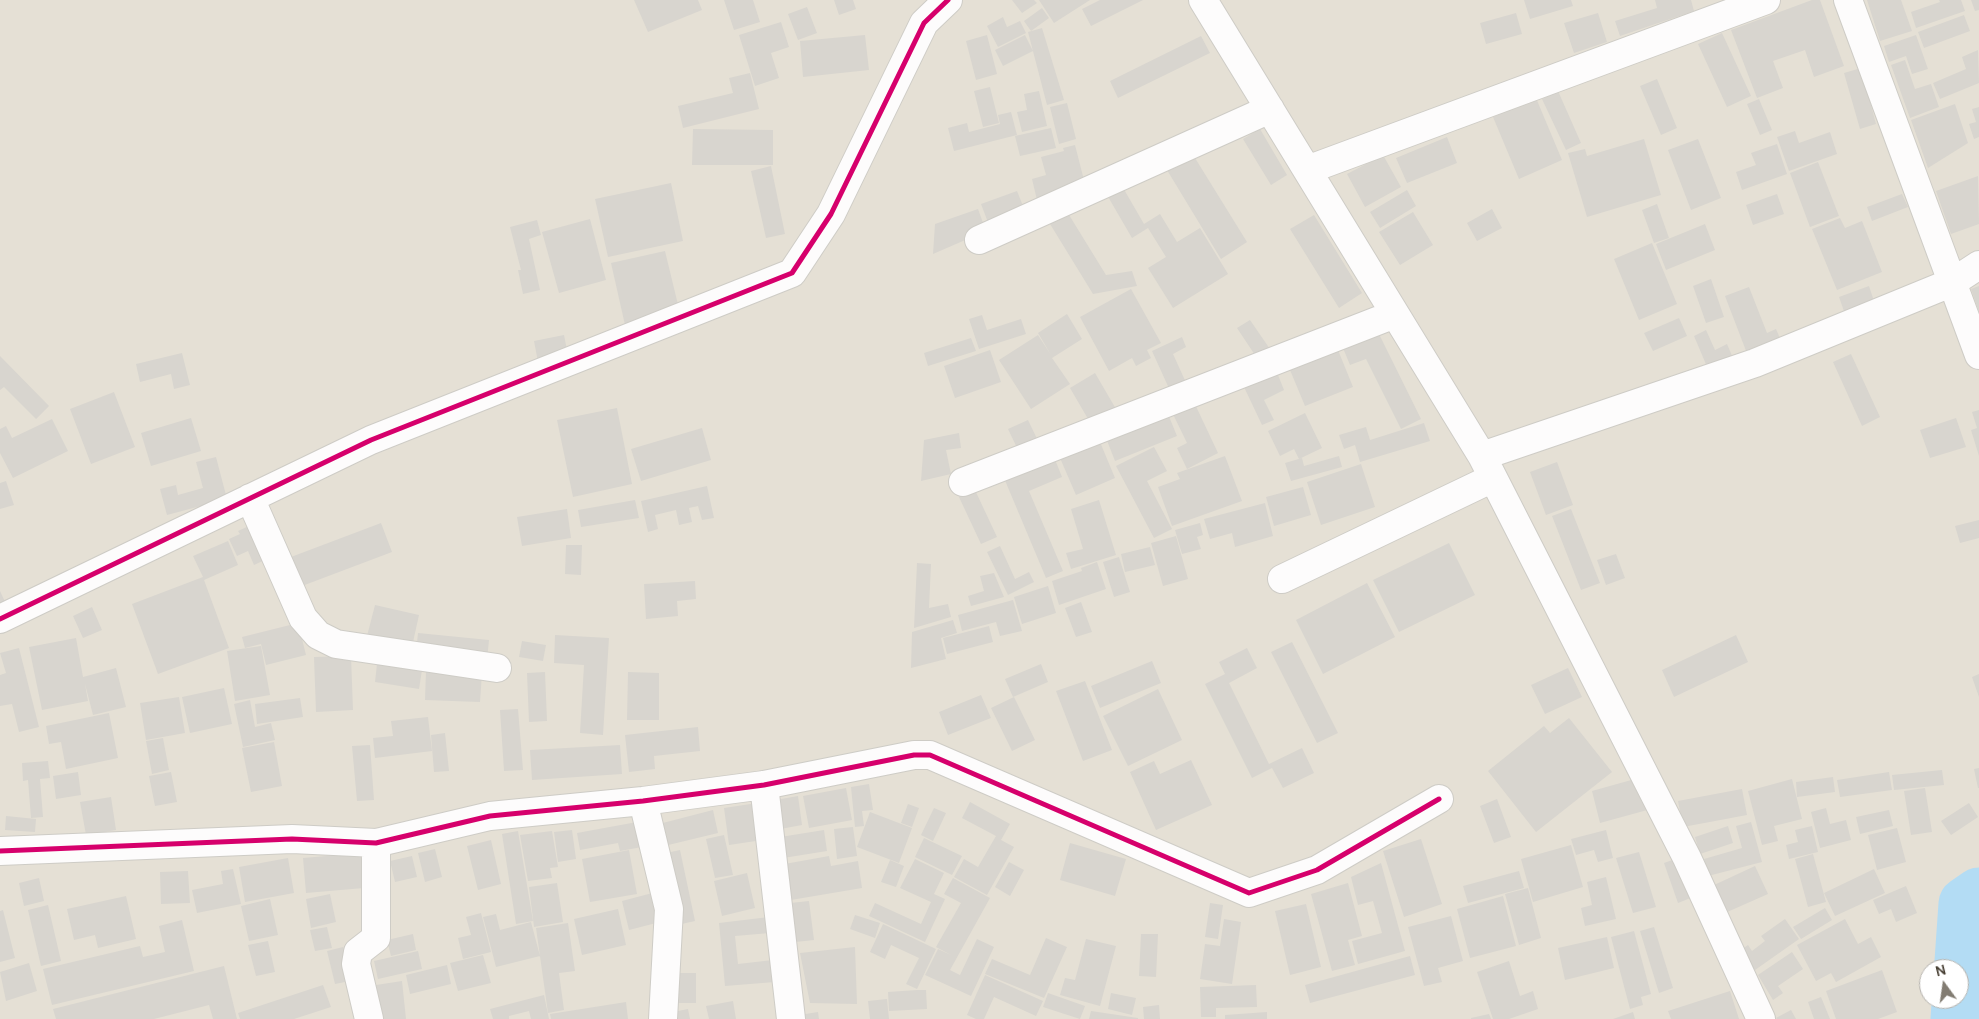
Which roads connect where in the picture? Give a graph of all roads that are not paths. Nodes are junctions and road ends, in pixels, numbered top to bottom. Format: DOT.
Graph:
graph roads {
  1 [pos="948,0"];
  2 [pos="1203,0"];
  3 [pos="1766,0"];
  4 [pos="1848,0"];
  5 [pos="1270,109"];
  6 [pos="1307,170"];
  7 [pos="979,240"];
  8 [pos="1979,265"];
  9 [pos="1953,282"];
  10 [pos="1395,314"];
  11 [pos="1979,355"];
  12 [pos="1487,467"];
  13 [pos="963,482"];
  14 [pos="250,498"];
  15 [pos="1282,579"];
  16 [pos="0,618"];
  17 [pos="497,668"];
  18 [pos="764,785"];
  19 [pos="1439,799"];
  20 [pos="643,801"];
  21 [pos="376,843"];
  22 [pos="0,851"];
  23 [pos="369,1019"];
  24 [pos="663,1019"];
  25 [pos="791,1019"];
  26 [pos="1761,1019"];
  1 -- 14 [label="street"];
  2 -- 5 [label="street"];
  3 -- 6 [label="street"];
  4 -- 9 [label="street"];
  5 -- 6 [label="street"];
  5 -- 7 [label="street"];
  6 -- 10 [label="street"];
  8 -- 9 [label="street"];
  9 -- 11 [label="street"];
  9 -- 12 [label="street"];
  10 -- 12 [label="street"];
  10 -- 13 [label="street"];
  12 -- 15 [label="street"];
  12 -- 26 [label="street"];
  14 -- 16 [label="street"];
  14 -- 17 [label="street"];
  18 -- 19 [label="street"];
  18 -- 20 [label="street"];
  18 -- 25 [label="street"];
  20 -- 21 [label="street"];
  20 -- 24 [label="street"];
  21 -- 22 [label="street"];
  21 -- 23 [label="street"];
}
